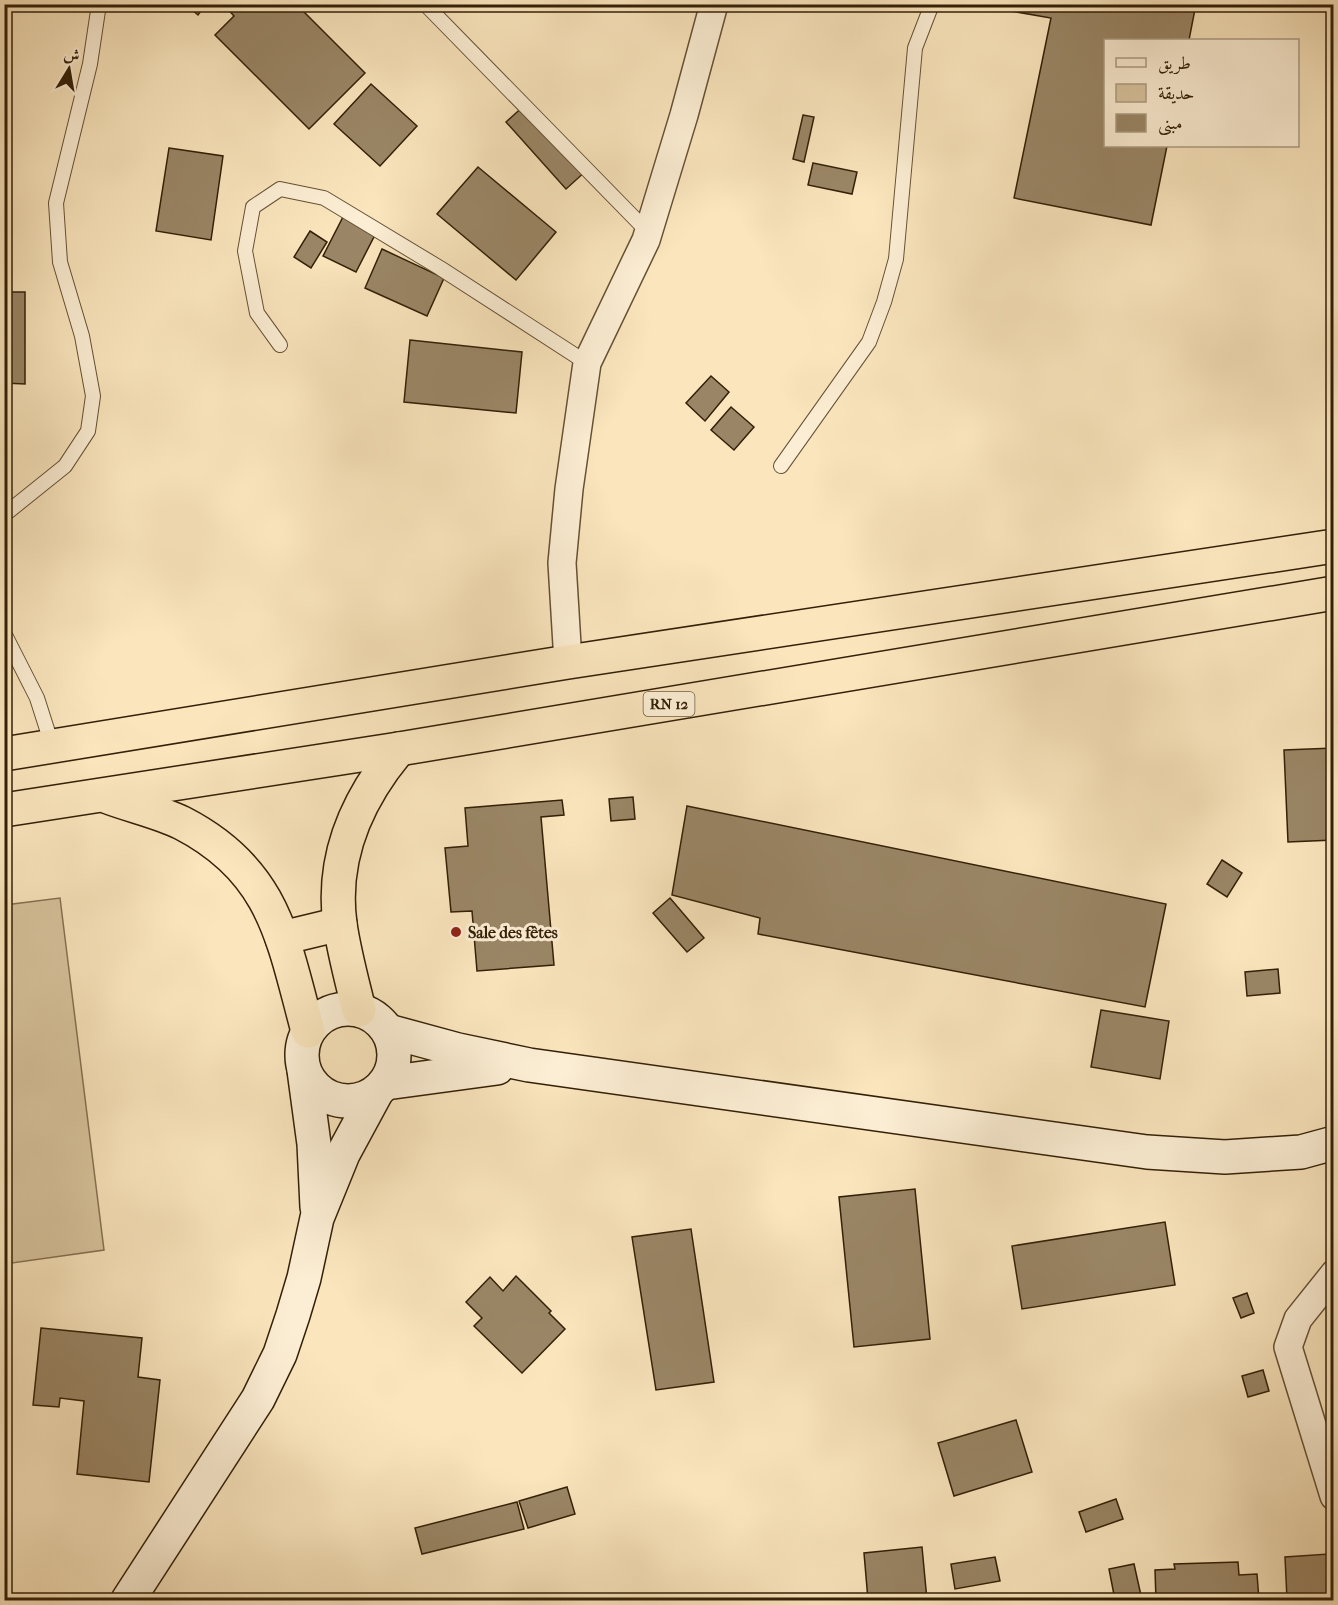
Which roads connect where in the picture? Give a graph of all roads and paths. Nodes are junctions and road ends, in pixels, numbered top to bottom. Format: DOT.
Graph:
graph roads {
  1 [pos="99,4"];
  2 [pos="425,4"];
  3 [pos="714,4"];
  4 [pos="932,4"];
  5 [pos="648,232"];
  6 [pos="280,345"];
  7 [pos="587,363"];
  8 [pos="781,466"];
  9 [pos="4,515"];
  10 [pos="1334,546"];
  11 [pos="1334,593"];
  12 [pos="4,633"];
  13 [pos="568,662"];
  14 [pos="52,745"];
  15 [pos="399,749"];
  16 [pos="4,754"];
  17 [pos="103,796"];
  18 [pos="4,810"];
  19 [pos="340,924"];
  20 [pos="282,938"];
  21 [pos="359,1010"];
  22 [pos="308,1031"];
  23 [pos="388,1031"];
  24 [pos="529,1065"];
  25 [pos="304,1070"];
  26 [pos="381,1088"];
  27 [pos="1334,1143"];
  28 [pos="317,1218"];
  29 [pos="1334,1274"];
  30 [pos="1334,1496"];
  31 [pos="128,1600"];
  1 -- 9 [label="lane"];
  2 -- 5 [label="lane"];
  3 -- 5 [label="street"];
  4 -- 8 [label="lane"];
  5 -- 7 [label="street"];
  6 -- 7 [label="lane"];
  7 -- 13 [label="street"];
  10 -- 13 [label="highway"];
  11 -- 15 [label="highway, RN 12"];
  12 -- 14 [label="lane"];
  13 -- 14 [label="highway"];
  14 -- 16 [label="highway"];
  15 -- 17 [label="highway, RN 12"];
  15 -- 19 [label="highway"];
  17 -- 18 [label="highway, RN 12"];
  17 -- 20 [label="highway"];
  19 -- 20 [label="highway"];
  19 -- 21 [label="highway"];
  20 -- 22 [label="highway"];
  21 -- 22 [label="main road"];
  21 -- 23 [label="main road"];
  22 -- 25 [label="main road"];
  23 -- 24 [label="main road"];
  23 -- 26 [label="main road"];
  24 -- 26 [label="main road"];
  24 -- 27 [label="main road"];
  25 -- 26 [label="main road"];
  25 -- 28 [label="main road"];
  26 -- 28 [label="main road"];
  28 -- 31 [label="main road"];
  29 -- 30 [label="street"];
}
